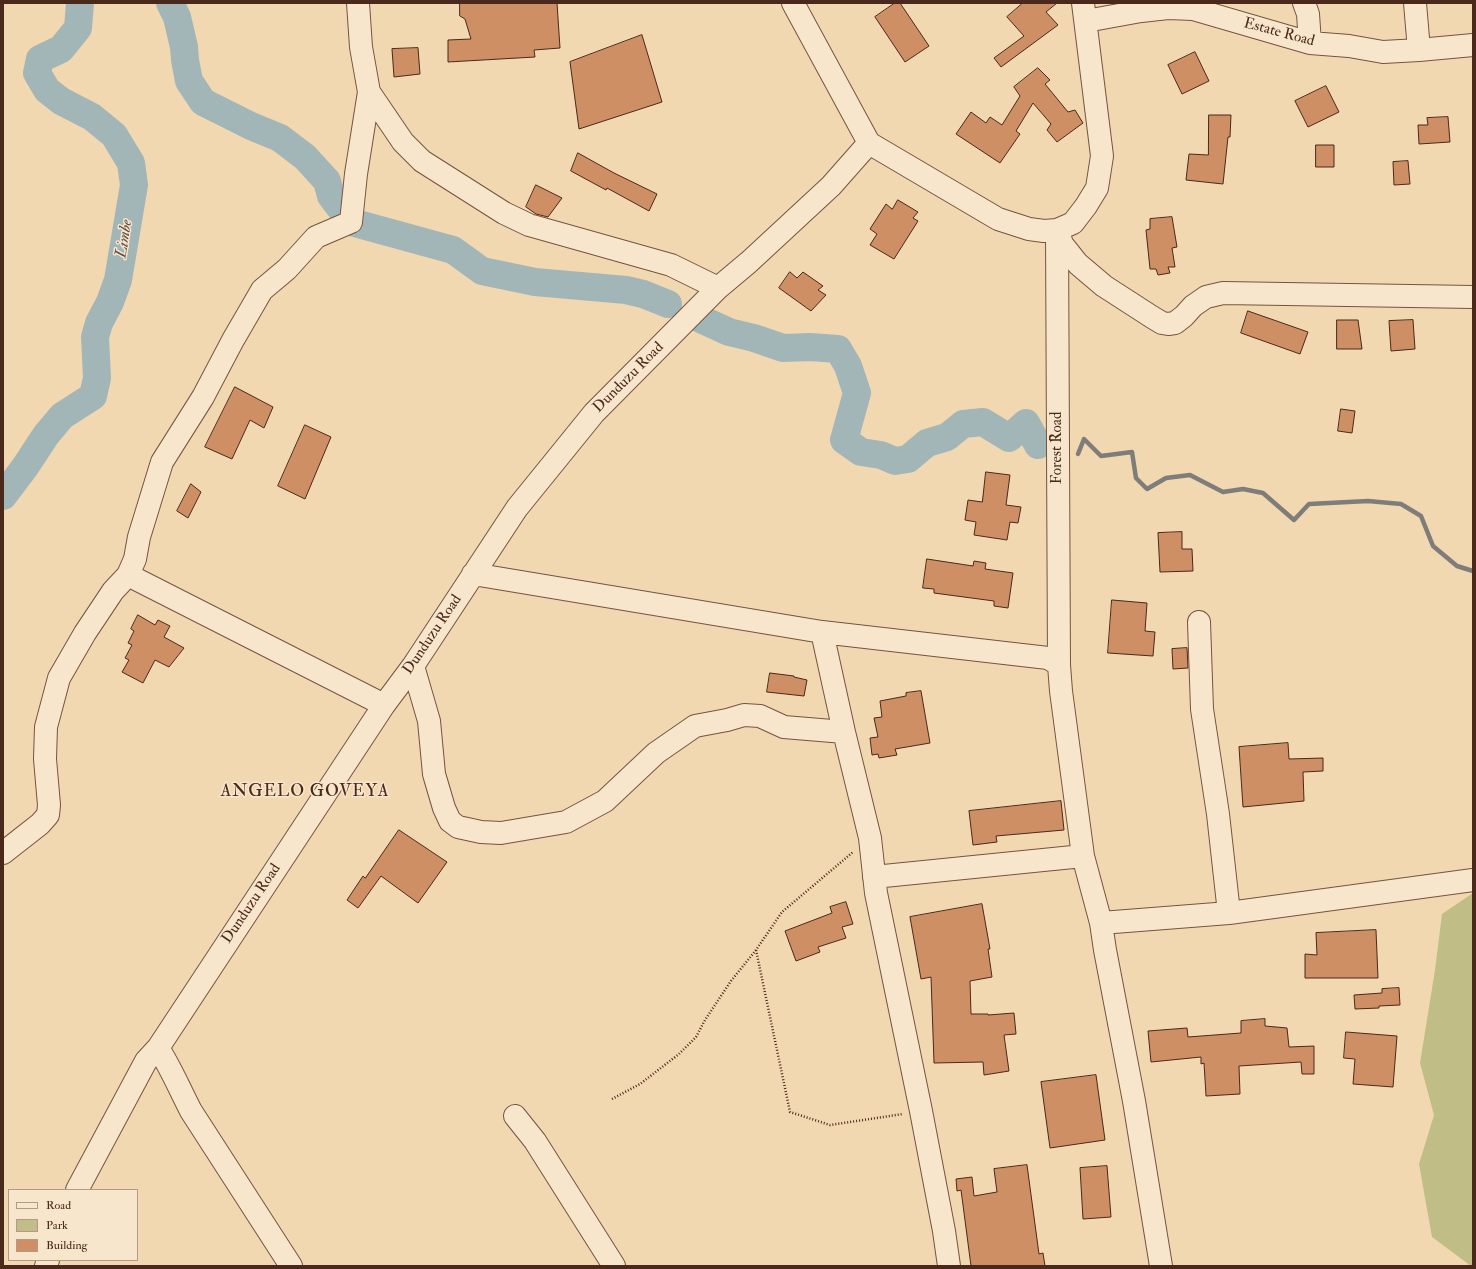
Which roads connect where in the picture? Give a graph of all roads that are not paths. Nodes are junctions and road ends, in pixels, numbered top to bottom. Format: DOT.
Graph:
graph roads {
  1 [pos="358,3"];
  2 [pos="793,3"];
  3 [pos="1304,3"];
  4 [pos="1415,3"];
  5 [pos="1085,12"];
  6 [pos="1310,43"];
  7 [pos="1473,44"];
  8 [pos="1419,50"];
  9 [pos="368,92"];
  10 [pos="869,143"];
  11 [pos="1057,230"];
  12 [pos="718,288"];
  13 [pos="1473,297"];
  14 [pos="473,574"];
  15 [pos="128,575"];
  16 [pos="1199,622"];
  17 [pos="822,632"];
  18 [pos="1059,665"];
  19 [pos="413,666"];
  20 [pos="384,705"];
  21 [pos="844,732"];
  22 [pos="3,853"];
  23 [pos="1083,856"];
  24 [pos="874,878"];
  25 [pos="1473,880"];
  26 [pos="1229,913"];
  27 [pos="1101,923"];
  28 [pos="158,1048"];
  29 [pos="515,1116"];
  30 [pos="78,1189"];
  31 [pos="291,1266"];
  32 [pos="614,1266"];
  33 [pos="949,1266"];
  34 [pos="1161,1266"];
  1 -- 9 [label="street"];
  2 -- 10 [label="street"];
  3 -- 6 [label="street"];
  4 -- 8 [label="street"];
  5 -- 6 [label="street, Estate Road"];
  5 -- 11 [label="street"];
  6 -- 8 [label="street, Estate Road"];
  7 -- 8 [label="street, Estate Road"];
  9 -- 12 [label="street"];
  9 -- 15 [label="street"];
  10 -- 11 [label="street"];
  10 -- 12 [label="street, Dunduzu Road"];
  11 -- 13 [label="street"];
  11 -- 18 [label="street, Forest Road"];
  12 -- 14 [label="street, Dunduzu Road"];
  14 -- 17 [label="street"];
  14 -- 19 [label="street, Dunduzu Road"];
  15 -- 20 [label="street"];
  15 -- 22 [label="street"];
  16 -- 26 [label="street"];
  17 -- 18 [label="street"];
  17 -- 21 [label="street"];
  18 -- 23 [label="street, Forest Road"];
  19 -- 20 [label="street, Dunduzu Road"];
  19 -- 21 [label="street"];
  20 -- 28 [label="street, Dunduzu Road"];
  21 -- 24 [label="street"];
  23 -- 24 [label="street"];
  23 -- 27 [label="street, Forest Road"];
  24 -- 33 [label="street"];
  25 -- 26 [label="street"];
  26 -- 27 [label="street"];
  27 -- 34 [label="street, Forest Road"];
  28 -- 30 [label="street, Dunduzu Road"];
  28 -- 31 [label="street"];
  29 -- 32 [label="street"];
}
